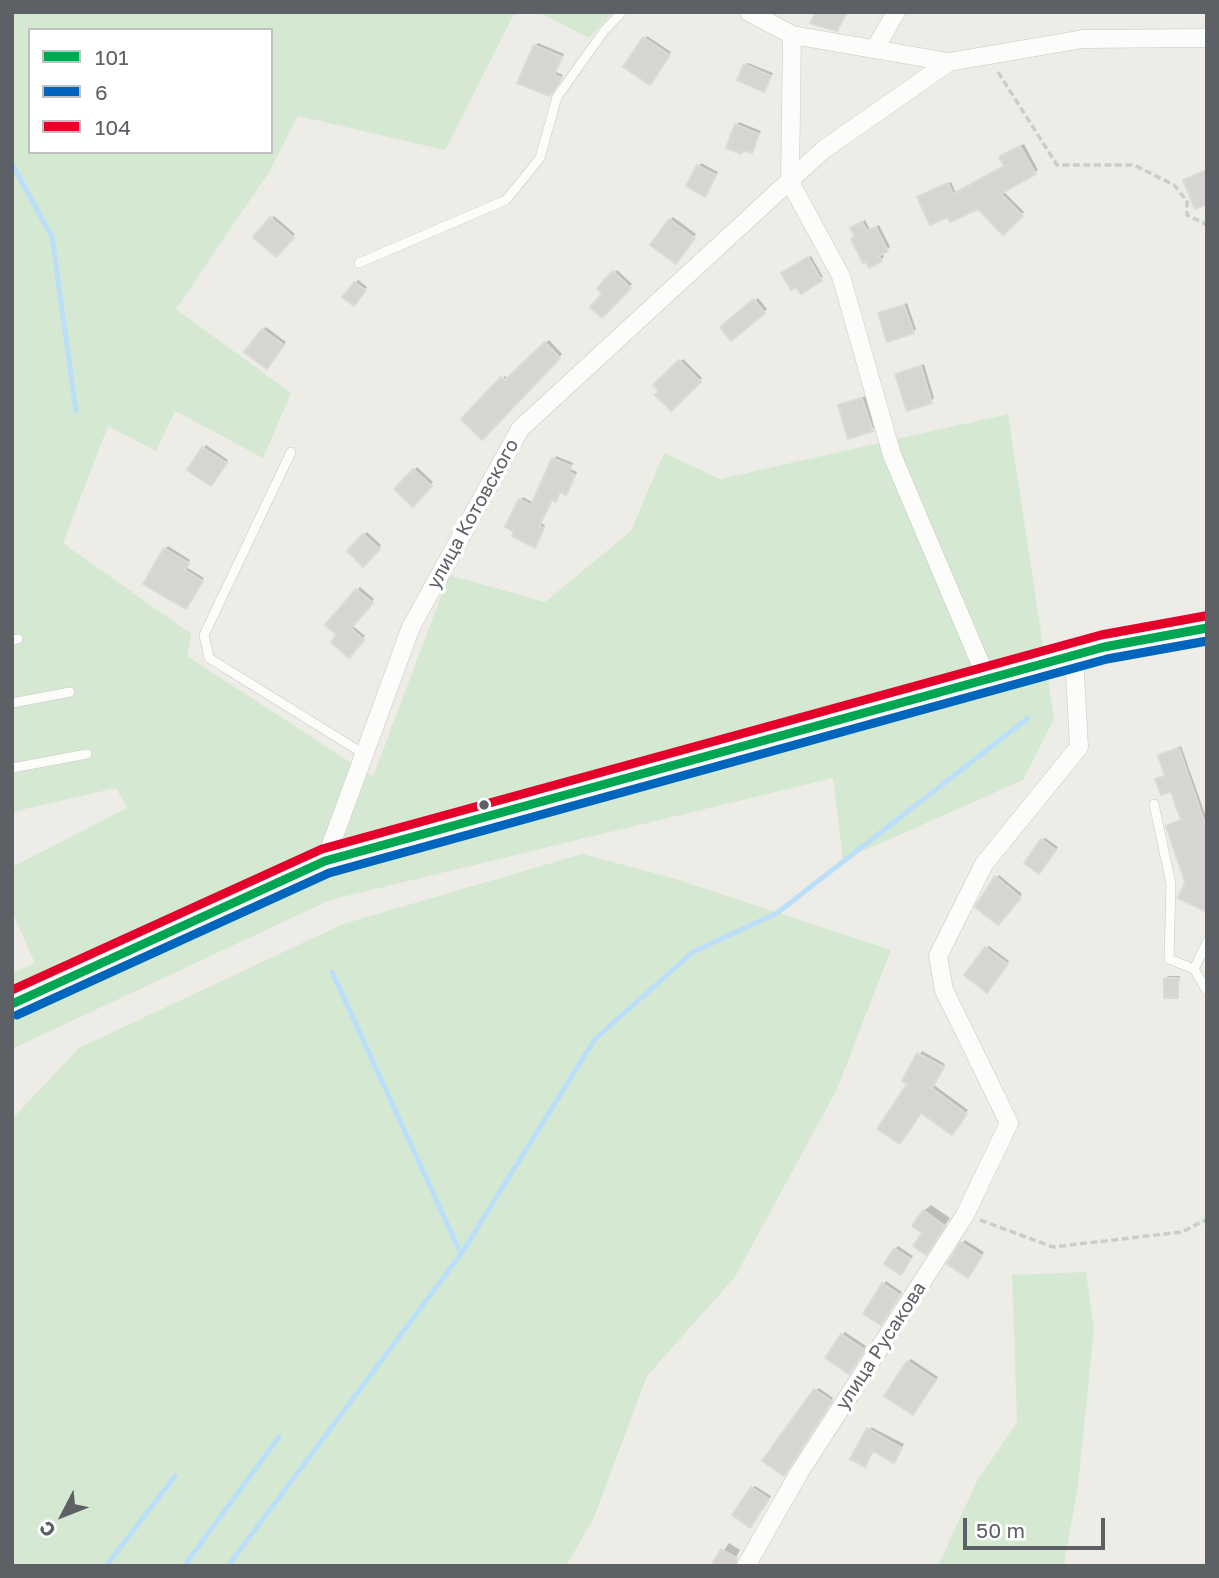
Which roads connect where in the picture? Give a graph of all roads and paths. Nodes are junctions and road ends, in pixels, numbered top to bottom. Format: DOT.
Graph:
graph roads {
  1 [pos="622,12"];
  2 [pos="749,12"];
  3 [pos="896,12"];
  4 [pos="792,35"];
  5 [pos="1207,38"];
  6 [pos="875,49"];
  7 [pos="988,55"];
  8 [pos="949,62"];
  9 [pos="790,182"];
  10 [pos="1207,225"];
  11 [pos="359,263"];
  12 [pos="291,452"];
  13 [pos="1207,628"];
  14 [pos="1074,655"];
  15 [pos="987,679"];
  16 [pos="70,692"];
  17 [pos="12,704"];
  18 [pos="87,754"];
  19 [pos="364,754"];
  20 [pos="12,768"];
  21 [pos="1154,804"];
  22 [pos="325,861"];
  23 [pos="1207,942"];
  24 [pos="1194,969"];
  25 [pos="1207,991"];
  26 [pos="12,1004"];
  27 [pos="965,1215"];
  28 [pos="1207,1219"];
  29 [pos="746,1566"];
  1 -- 11 [label="lane"];
  2 -- 4 [label="street"];
  3 -- 6 [label="street"];
  4 -- 6 [label="street"];
  4 -- 9 [label="street"];
  5 -- 7 [label="street, улица Котовского"];
  6 -- 8 [label="street"];
  7 -- 8 [label="street, улица Котовского"];
  7 -- 10 [label="path"];
  8 -- 9 [label="street, улица Котовского"];
  9 -- 15 [label="street"];
  9 -- 19 [label="street, улица Котовского"];
  12 -- 19 [label="lane"];
  13 -- 14 [label="main road"];
  14 -- 15 [label="main road"];
  14 -- 27 [label="street, улица Русакова"];
  15 -- 22 [label="main road"];
  16 -- 17 [label="lane"];
  18 -- 20 [label="lane"];
  19 -- 22 [label="street, улица Котовского"];
  21 -- 24 [label="lane"];
  22 -- 26 [label="main road"];
  23 -- 24 [label="lane"];
  24 -- 25 [label="lane"];
  27 -- 28 [label="path"];
  27 -- 29 [label="street, улица Русакова"];
}
